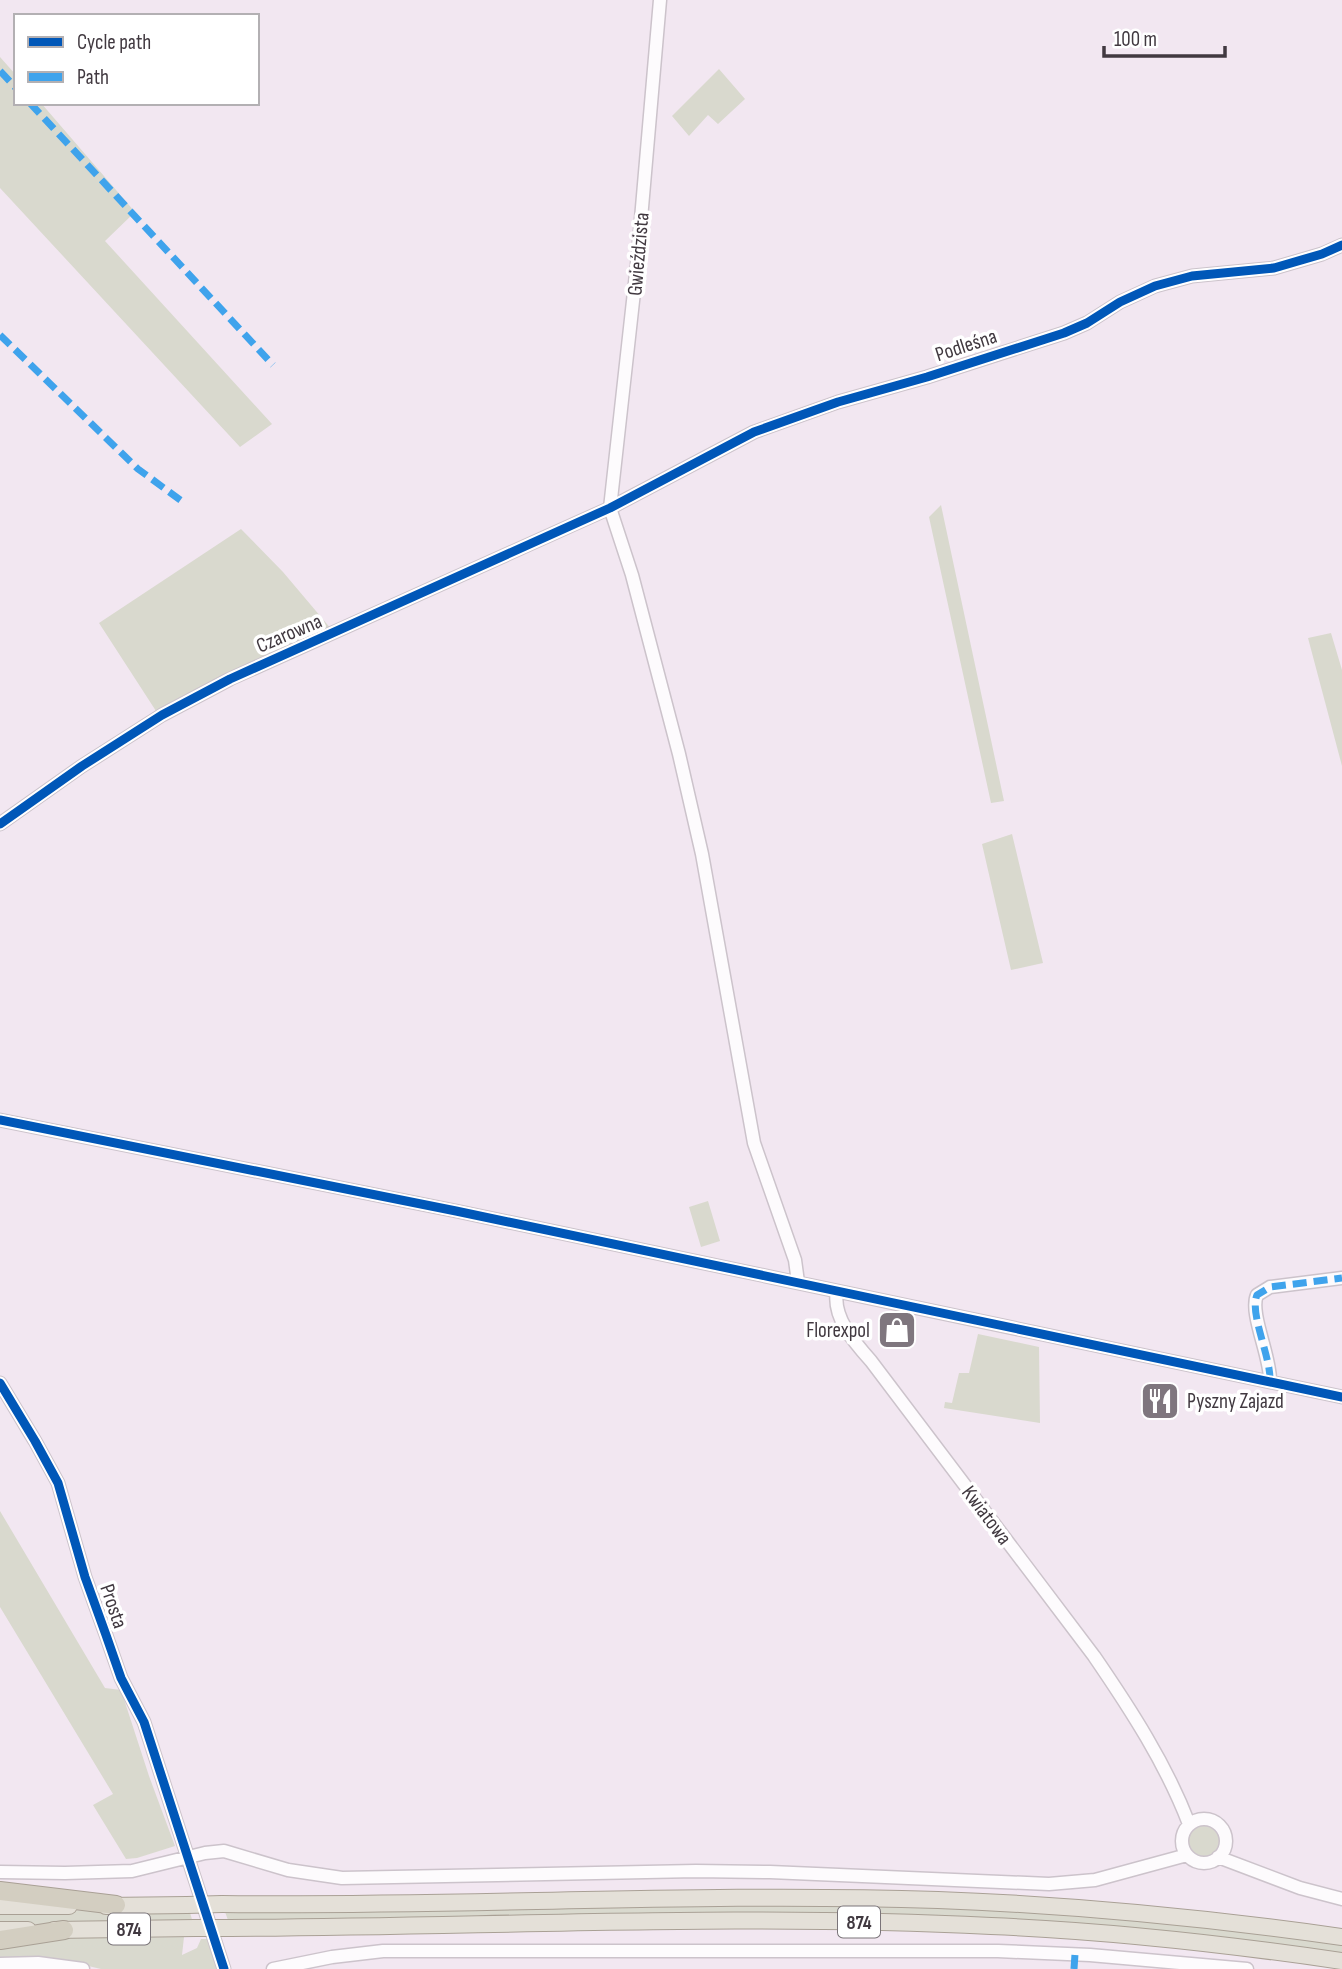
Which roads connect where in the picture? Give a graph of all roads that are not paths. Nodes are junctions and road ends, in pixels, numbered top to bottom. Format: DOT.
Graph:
graph roads {
  1 [pos="660,0"];
  2 [pos="1342,245"];
  3 [pos="610,508"];
  4 [pos="0,824"];
  5 [pos="0,1120"];
  6 [pos="1342,1278"];
  7 [pos="798,1282"];
  8 [pos="837,1291"];
  9 [pos="1270,1381"];
  10 [pos="0,1383"];
  11 [pos="1342,1396"];
  12 [pos="1194,1822"];
  13 [pos="1185,1849"];
  14 [pos="1222,1851"];
  15 [pos="187,1858"];
  16 [pos="0,1872"];
  17 [pos="0,1891"];
  18 [pos="1342,1899"];
  19 [pos="117,1905"];
  20 [pos="0,1906"];
  21 [pos="0,1930"];
  22 [pos="64,1930"];
  23 [pos="1342,1937"];
  24 [pos="0,1940"];
  25 [pos="1342,1961"];
  26 [pos="0,1964"];
  27 [pos="83,1969"];
  28 [pos="224,1969"];
  29 [pos="273,1969"];
  30 [pos="1247,1969"];
  1 -- 3 [label="street, Gwieździsta"];
  2 -- 3 [label="street, Podleśna"];
  3 -- 4 [label="street, Czarowna"];
  3 -- 7 [label="street"];
  5 -- 7 [label="street"];
  6 -- 9 [label="street"];
  7 -- 8 [label="street"];
  8 -- 9 [label="street"];
  8 -- 12 [label="street, Kwiatowa"];
  9 -- 11 [label="street"];
  10 -- 15 [label="street, Prosta"];
  12 -- 13 [label="street"];
  12 -- 14 [label="street"];
  13 -- 14 [label="street"];
  13 -- 15 [label="street"];
  14 -- 18 [label="street"];
  15 -- 16 [label="street"];
  15 -- 28 [label="street, Prosta"];
  17 -- 19 [label="highway"];
  19 -- 20 [label="main road, 874"];
  19 -- 23 [label="main road, 874, bridge"];
  21 -- 22 [label="main road, 874"];
  22 -- 24 [label="highway"];
  22 -- 25 [label="main road, 874, bridge"];
  26 -- 27 [label="street"];
  29 -- 30 [label="street"];
}
